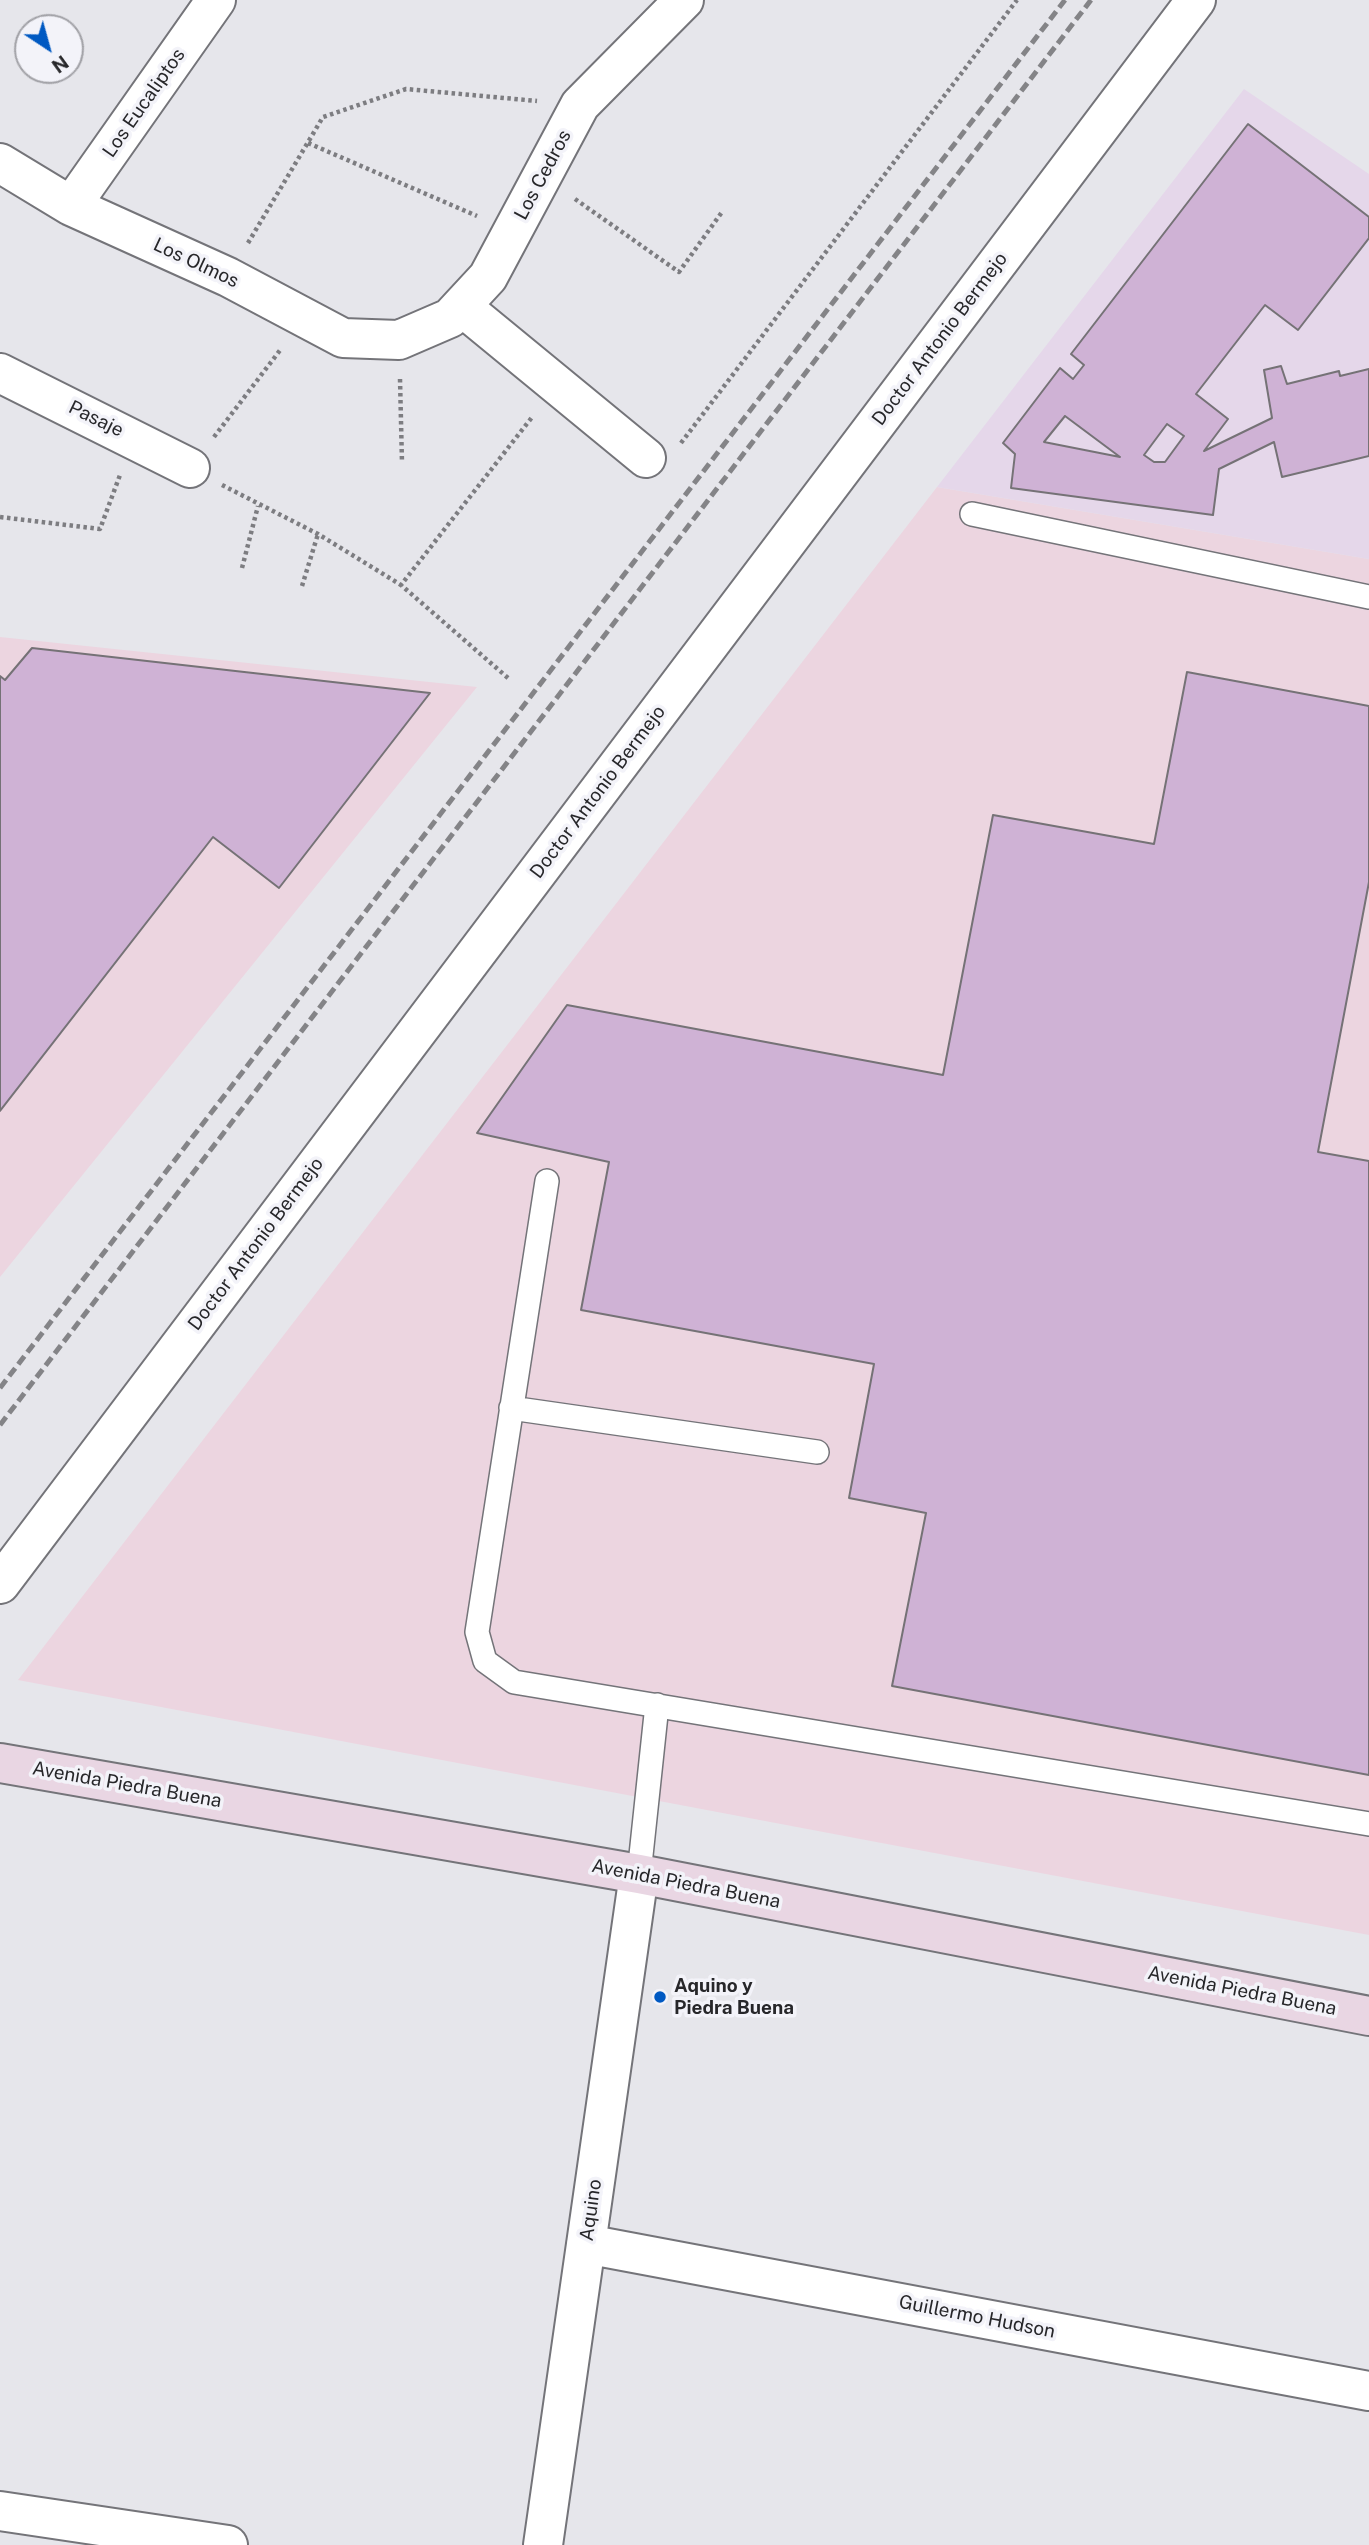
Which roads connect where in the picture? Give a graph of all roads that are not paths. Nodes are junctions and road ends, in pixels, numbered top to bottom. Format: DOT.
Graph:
graph roads {
  1 [pos="216,0"];
  2 [pos="684,0"];
  3 [pos="1196,0"];
  4 [pos="0,163"];
  5 [pos="71,206"];
  6 [pos="461,306"];
  7 [pos="399,340"];
  8 [pos="0,373"];
  9 [pos="646,458"];
  10 [pos="190,468"];
  11 [pos="972,514"];
  12 [pos="1369,597"];
  13 [pos="547,1181"];
  14 [pos="512,1408"];
  15 [pos="817,1452"];
  16 [pos="0,1584"];
  17 [pos="657,1705"];
  18 [pos="0,1763"];
  19 [pos="1369,1824"];
  20 [pos="639,1874"];
  21 [pos="1369,2016"];
  22 [pos="586,2244"];
  23 [pos="1369,2391"];
  24 [pos="0,2511"];
  25 [pos="228,2545"];
  26 [pos="543,2545"];
  1 -- 5 [label="street, Los Eucaliptos"];
  2 -- 6 [label="street, Los Cedros"];
  3 -- 16 [label="street, Doctor Antonio Bermejo"];
  4 -- 5 [label="street, Los Olmos"];
  5 -- 7 [label="street, Los Olmos"];
  6 -- 7 [label="street, Los Cedros"];
  6 -- 9 [label="street"];
  8 -- 10 [label="street, Pasaje"];
  11 -- 12 [label="lane"];
  13 -- 14 [label="lane"];
  14 -- 15 [label="lane"];
  14 -- 17 [label="lane"];
  17 -- 19 [label="lane"];
  17 -- 20 [label="lane"];
  18 -- 20 [label="main road, Avenida Piedra Buena"];
  20 -- 21 [label="main road, Avenida Piedra Buena"];
  20 -- 22 [label="street, Aquino"];
  22 -- 23 [label="street, Guillermo Hudson"];
  22 -- 26 [label="street, Aquino"];
  24 -- 25 [label="street"];
}
